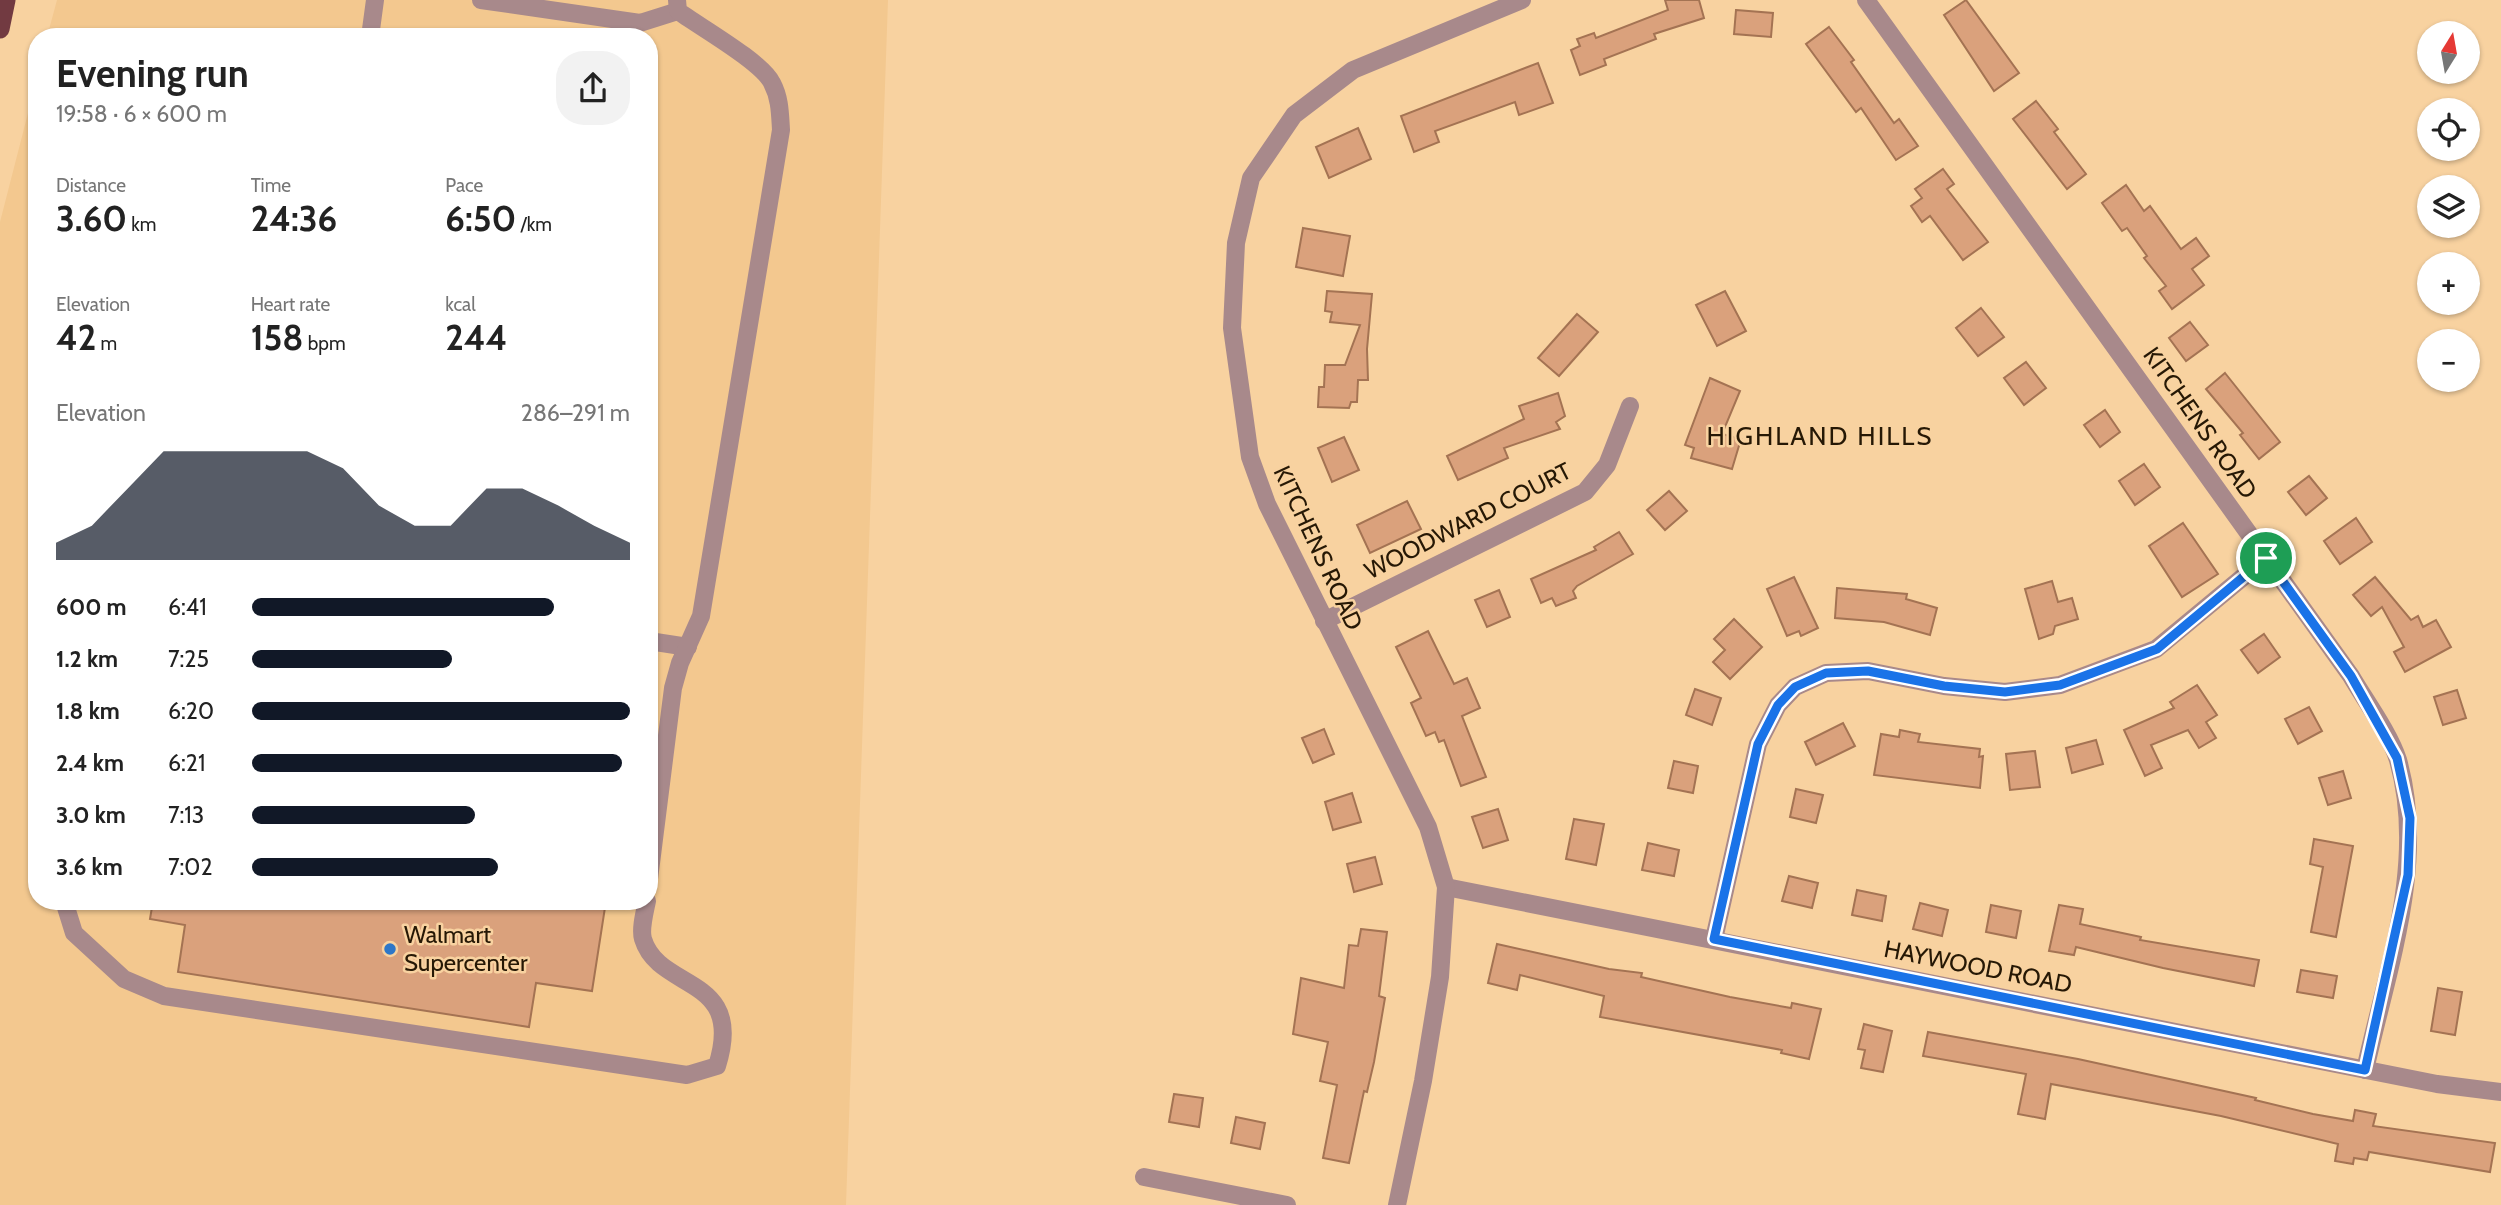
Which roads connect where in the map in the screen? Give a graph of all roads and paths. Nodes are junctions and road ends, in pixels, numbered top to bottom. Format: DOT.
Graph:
graph roads {
  1 [pos="6,0"];
  2 [pos="375,0"];
  3 [pos="481,0"];
  4 [pos="1522,0"];
  5 [pos="1866,0"];
  6 [pos="678,5"];
  7 [pos="371,28"];
  8 [pos="0,29"];
  9 [pos="1630,406"];
  10 [pos="2266,558"];
  11 [pos="1324,621"];
  12 [pos="658,642"];
  13 [pos="688,647"];
  14 [pos="658,807"];
  15 [pos="1446,887"];
  16 [pos="67,910"];
  17 [pos="645,910"];
  18 [pos="1714,939"];
  19 [pos="2365,1070"];
  20 [pos="2501,1092"];
  21 [pos="1144,1177"];
  22 [pos="1287,1205"];
  23 [pos="1397,1205"];
  1 -- 8 [label="highway"];
  2 -- 7 [label="street"];
  3 -- 6 [label="street"];
  4 -- 11 [label="street, KITCHENS ROAD"];
  5 -- 10 [label="street, KITCHENS ROAD"];
  6 -- 13 [label="street"];
  9 -- 11 [label="street, WOODWARD COURT"];
  10 -- 18 [label="street"];
  10 -- 19 [label="street, KITCHENS ROAD"];
  11 -- 15 [label="street, KITCHENS ROAD"];
  12 -- 13 [label="street"];
  13 -- 14 [label="street"];
  15 -- 18 [label="street, HAYWOOD ROAD"];
  15 -- 23 [label="street, KITCHENS ROAD"];
  16 -- 17 [label="street"];
  18 -- 19 [label="street, HAYWOOD ROAD"];
  19 -- 20 [label="street, HAYWOOD ROAD"];
  21 -- 22 [label="street"];
}
